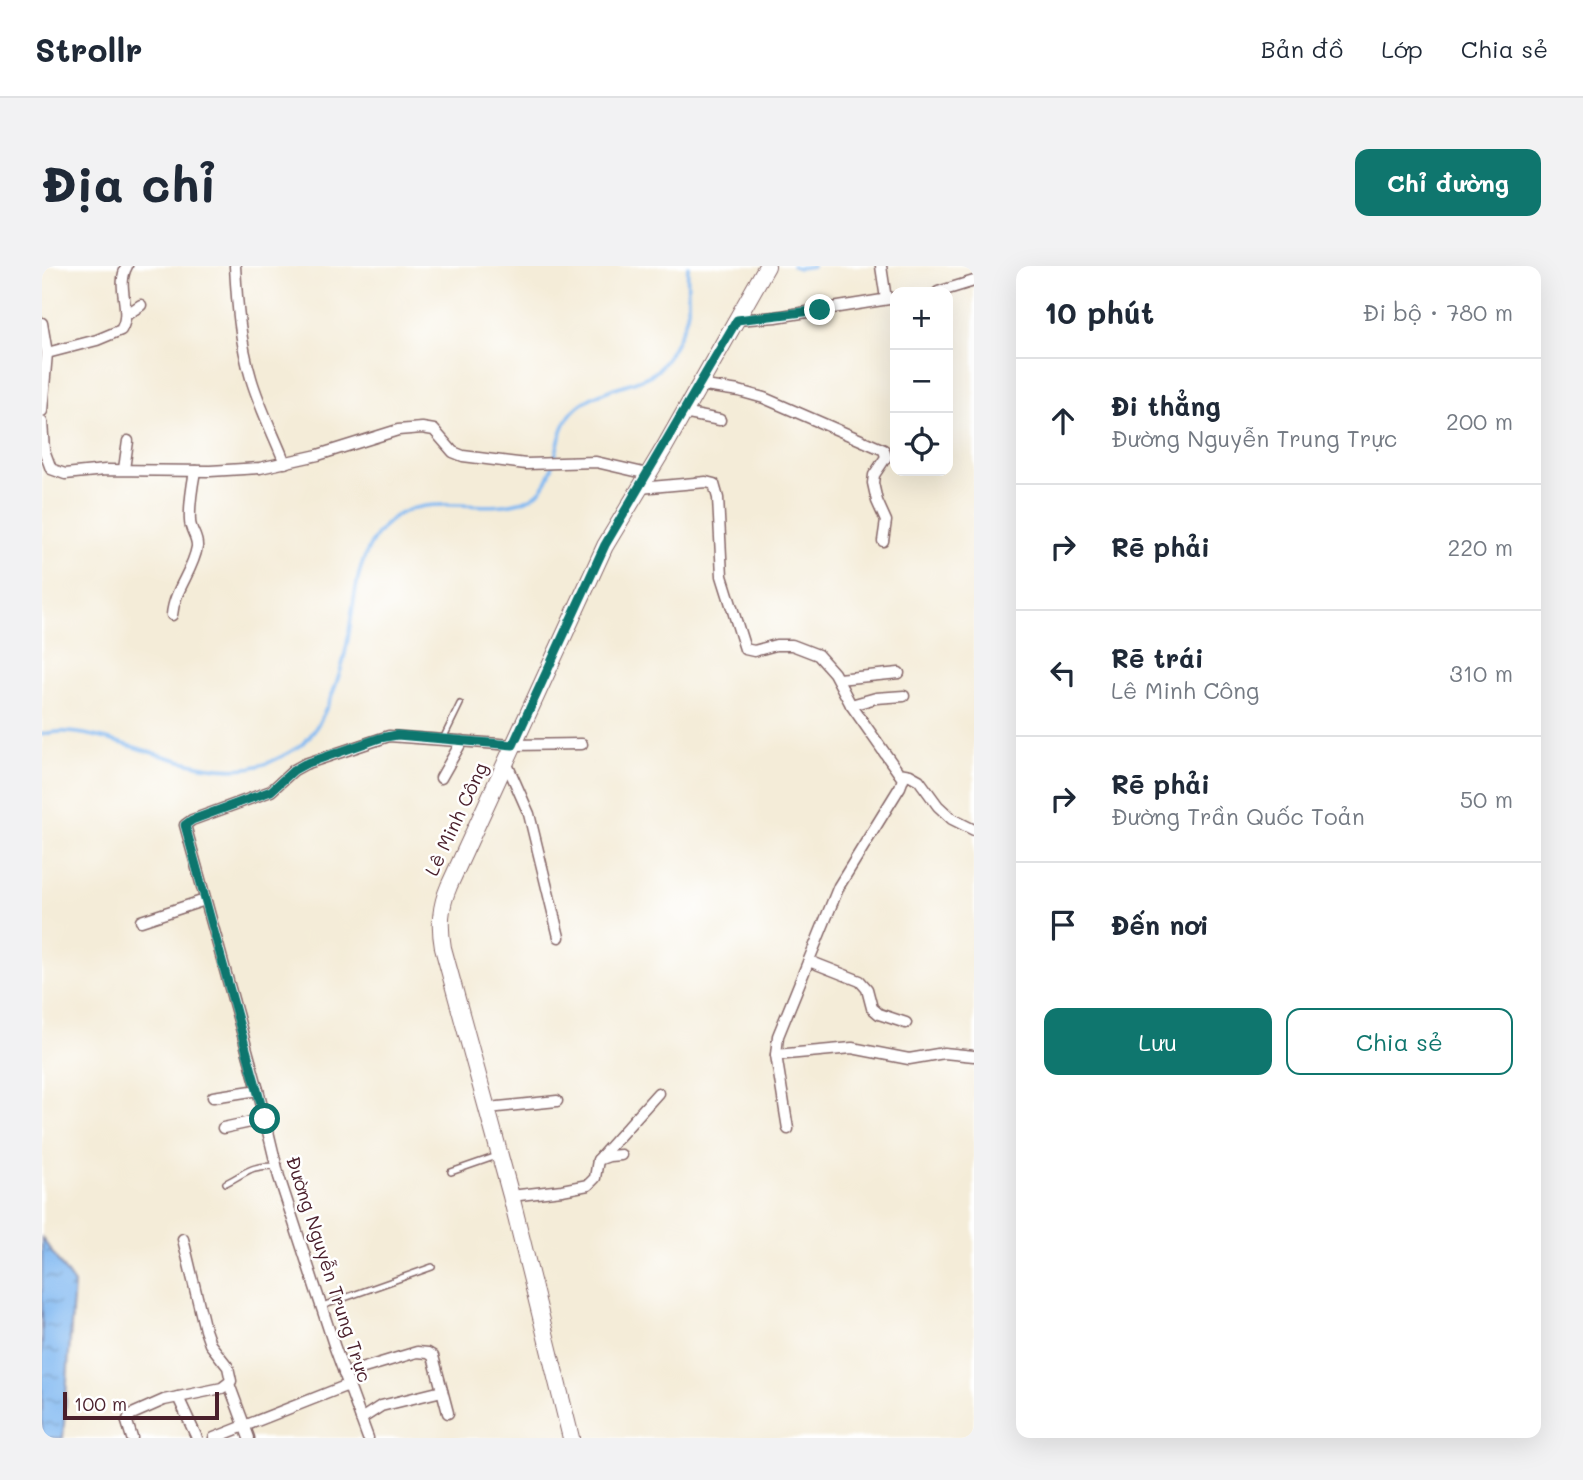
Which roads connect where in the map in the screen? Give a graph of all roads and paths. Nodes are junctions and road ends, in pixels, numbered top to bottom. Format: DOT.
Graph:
graph roads {
  1 [pos="127,266"];
  2 [pos="235,266"];
  3 [pos="881,266"];
  4 [pos="765,270"];
  5 [pos="974,281"];
  6 [pos="953,287"];
  7 [pos="890,296"];
  8 [pos="890,299"];
  9 [pos="141,305"];
  10 [pos="126,315"];
  11 [pos="737,320"];
  12 [pos="42,323"];
  13 [pos="47,353"];
  14 [pos="698,385"];
  15 [pos="42,411"];
  16 [pos="683,413"];
  17 [pos="720,420"];
  18 [pos="42,422"];
  19 [pos="128,441"];
  20 [pos="285,463"];
  21 [pos="124,470"];
  22 [pos="195,471"];
  23 [pos="645,481"];
  24 [pos="883,541"];
  25 [pos="172,615"];
  26 [pos="900,673"];
  27 [pos="838,680"];
  28 [pos="904,696"];
  29 [pos="460,704"];
  30 [pos="851,705"];
  31 [pos="442,741"];
  32 [pos="462,741"];
  33 [pos="582,744"];
  34 [pos="513,745"];
  35 [pos="506,762"];
  36 [pos="899,773"];
  37 [pos="441,778"];
  38 [pos="974,830"];
  39 [pos="205,900"];
  40 [pos="141,921"];
  41 [pos="559,937"];
  42 [pos="809,961"];
  43 [pos="906,1023"];
  44 [pos="776,1055"];
  45 [pos="974,1056"];
  46 [pos="258,1090"];
  47 [pos="658,1093"];
  48 [pos="213,1097"];
  49 [pos="557,1101"];
  50 [pos="488,1108"];
  51 [pos="265,1119"];
  52 [pos="223,1128"];
  53 [pos="788,1129"];
  54 [pos="500,1154"];
  55 [pos="621,1155"];
  56 [pos="598,1160"];
  57 [pos="276,1166"];
  58 [pos="451,1172"];
  59 [pos="226,1183"];
  60 [pos="512,1196"];
  61 [pos="183,1239"];
  62 [pos="432,1267"];
  63 [pos="322,1306"];
  64 [pos="346,1380"];
  65 [pos="229,1384"];
  66 [pos="442,1391"];
  67 [pos="178,1397"];
  68 [pos="448,1413"];
  69 [pos="360,1419"];
  70 [pos="243,1426"];
  71 [pos="132,1438"];
  72 [pos="197,1438"];
  73 [pos="214,1438"];
  74 [pos="249,1438"];
  75 [pos="368,1438"];
  76 [pos="570,1438"];
  1 -- 10 [label="street"];
  2 -- 20 [label="street"];
  3 -- 7 [label="street"];
  4 -- 11 [label="main road, Lê Minh Công"];
  5 -- 6 [label="street"];
  8 -- 11 [label="street"];
  9 -- 10 [label="street"];
  10 -- 13 [label="street"];
  11 -- 14 [label="main road, Lê Minh Công"];
  12 -- 13 [label="street"];
  13 -- 15 [label="street"];
  14 -- 16 [label="main road, Lê Minh Công"];
  14 -- 24 [label="street"];
  16 -- 17 [label="street"];
  16 -- 23 [label="main road, Lê Minh Công"];
  18 -- 21 [label="street"];
  19 -- 21 [label="street"];
  20 -- 22 [label="street"];
  20 -- 23 [label="street"];
  21 -- 22 [label="street"];
  22 -- 25 [label="street"];
  23 -- 27 [label="street"];
  23 -- 34 [label="main road, Lê Minh Công"];
  26 -- 27 [label="street"];
  27 -- 30 [label="street"];
  28 -- 30 [label="street"];
  29 -- 31 [label="lane"];
  30 -- 36 [label="street"];
  31 -- 32 [label="street"];
  31 -- 39 [label="street, Đường Nguyễn Trung Trực"];
  32 -- 34 [label="street"];
  32 -- 37 [label="street"];
  33 -- 34 [label="street"];
  34 -- 35 [label="main road, Lê Minh Công"];
  35 -- 41 [label="street"];
  35 -- 50 [label="main road, Lê Minh Công"];
  36 -- 38 [label="street"];
  36 -- 42 [label="street"];
  39 -- 40 [label="street"];
  39 -- 46 [label="street, Đường Nguyễn Trung Trực"];
  42 -- 43 [label="street"];
  42 -- 44 [label="street"];
  44 -- 45 [label="street"];
  44 -- 53 [label="street"];
  46 -- 48 [label="street"];
  46 -- 51 [label="street, Đường Nguyễn Trung Trực"];
  47 -- 56 [label="street"];
  49 -- 50 [label="street"];
  50 -- 54 [label="main road, Lê Minh Công"];
  51 -- 52 [label="street"];
  51 -- 57 [label="street, Đường Nguyễn Trung Trực"];
  54 -- 58 [label="lane"];
  54 -- 60 [label="main road, Lê Minh Công"];
  55 -- 56 [label="street"];
  56 -- 60 [label="street"];
  57 -- 59 [label="lane"];
  57 -- 63 [label="street, Đường Nguyễn Trung Trực"];
  60 -- 76 [label="main road, Lê Minh Công"];
  61 -- 65 [label="street"];
  62 -- 63 [label="lane"];
  63 -- 64 [label="street, Đường Nguyễn Trung Trực"];
  64 -- 66 [label="street"];
  64 -- 69 [label="street, Đường Nguyễn Trung Trực"];
  64 -- 70 [label="street"];
  65 -- 67 [label="street"];
  65 -- 70 [label="street"];
  66 -- 68 [label="street"];
  66 -- 69 [label="street"];
  67 -- 71 [label="street"];
  67 -- 72 [label="street"];
  69 -- 75 [label="street, Đường Nguyễn Trung Trực"];
  70 -- 73 [label="street"];
  70 -- 74 [label="street"];
}
